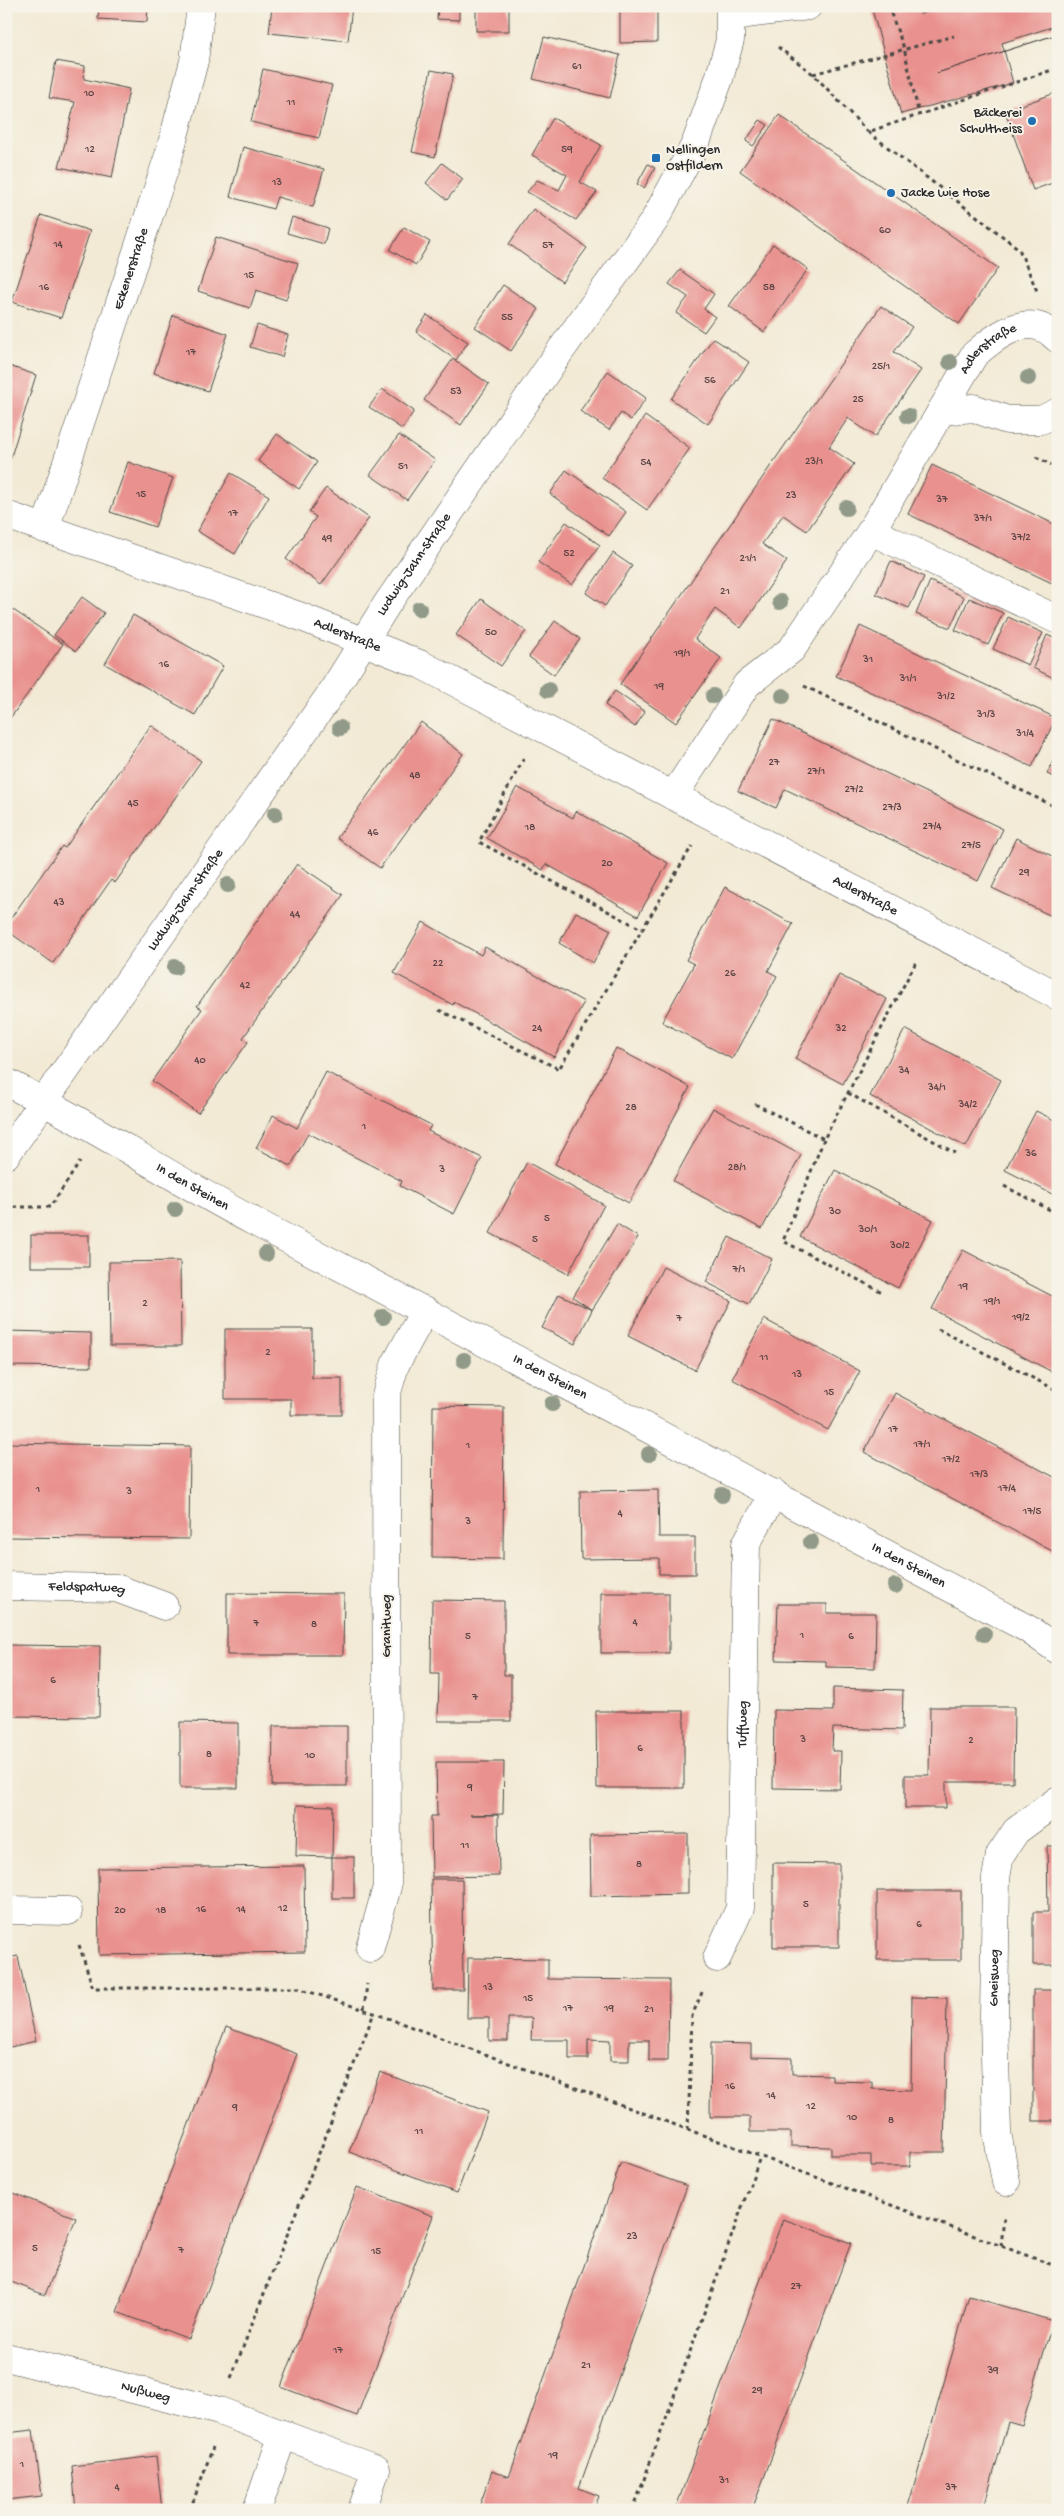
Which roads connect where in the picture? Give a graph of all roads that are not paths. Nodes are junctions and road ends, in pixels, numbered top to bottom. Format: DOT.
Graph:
graph roads {
  1 [pos="201,6"];
  2 [pos="808,6"];
  3 [pos="731,11"];
  4 [pos="1051,334"];
  5 [pos="941,411"];
  6 [pos="1058,412"];
  7 [pos="6,515"];
  8 [pos="45,529"];
  9 [pos="871,531"];
  10 [pos="1058,620"];
  11 [pos="363,640"];
  12 [pos="673,796"];
  13 [pos="1058,996"];
  14 [pos="6,1082"];
  15 [pos="44,1101"];
  16 [pos="6,1155"];
  17 [pos="425,1310"];
  18 [pos="774,1493"];
  19 [pos="6,1586"];
  20 [pos="164,1606"];
  21 [pos="1058,1650"];
  22 [pos="1058,1800"];
  23 [pos="6,1910"];
  24 [pos="68,1911"];
  25 [pos="370,1948"];
  26 [pos="717,1958"];
  27 [pos="1006,2182"];
  28 [pos="6,2357"];
  29 [pos="283,2434"];
  30 [pos="257,2510"];
  31 [pos="362,2510"];
  1 -- 8 [label="street, Eckenerstraße"];
  2 -- 3 [label="street, Ludwig-Jahn-Straße"];
  3 -- 11 [label="street, Ludwig-Jahn-Straße"];
  4 -- 5 [label="street, Adlerstraße"];
  5 -- 6 [label="street"];
  5 -- 9 [label="street, Adlerstraße"];
  7 -- 8 [label="street, Adlerstraße"];
  8 -- 11 [label="street, Adlerstraße"];
  9 -- 10 [label="street"];
  9 -- 12 [label="street, Adlerstraße"];
  11 -- 12 [label="street, Adlerstraße"];
  11 -- 15 [label="street, Ludwig-Jahn-Straße"];
  12 -- 13 [label="street, Adlerstraße"];
  14 -- 15 [label="street, In den Steinen"];
  15 -- 16 [label="street, Ludwig-Jahn-Straße"];
  15 -- 17 [label="street, In den Steinen"];
  17 -- 18 [label="street, In den Steinen"];
  17 -- 25 [label="street, Granitweg"];
  18 -- 21 [label="street, In den Steinen"];
  18 -- 26 [label="street, Tuffweg"];
  19 -- 20 [label="street, Feldspatweg"];
  22 -- 27 [label="street, Gneisweg"];
  23 -- 24 [label="street"];
  28 -- 29 [label="street, Nußweg"];
  29 -- 30 [label="street"];
  29 -- 31 [label="street, Nußweg"];
}
